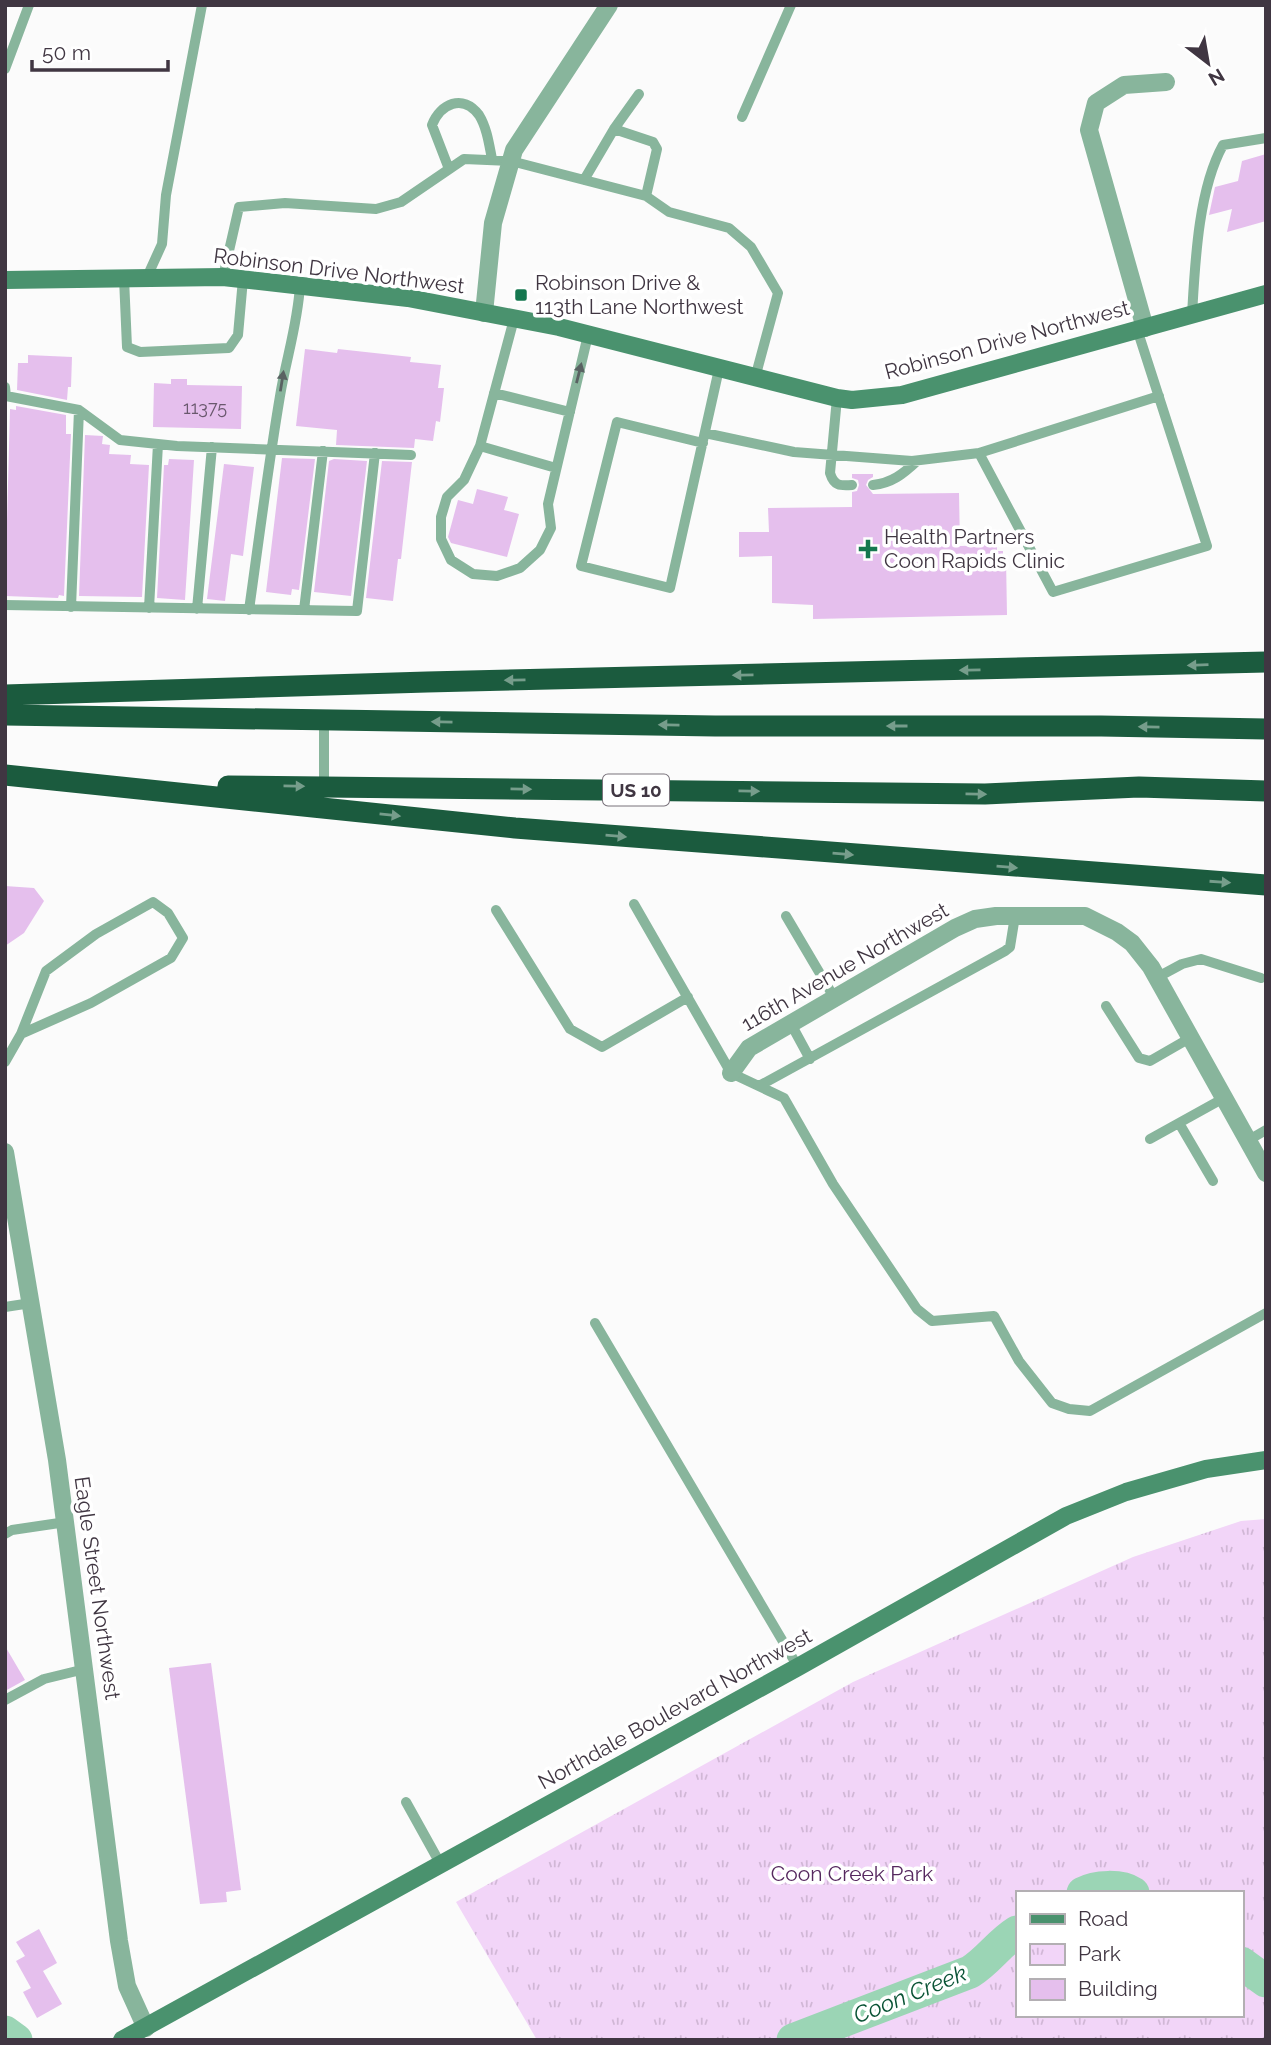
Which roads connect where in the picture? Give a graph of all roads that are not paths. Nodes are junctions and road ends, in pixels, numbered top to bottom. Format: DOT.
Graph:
graph roads {
  1 [pos="29,5"];
  2 [pos="202,5"];
  3 [pos="609,5"];
  4 [pos="791,5"];
  5 [pos="5,69"];
  6 [pos="1166,82"];
  7 [pos="639,94"];
  8 [pos="742,117"];
  9 [pos="614,129"];
  10 [pos="1266,138"];
  11 [pos="492,159"];
  12 [pos="511,161"];
  13 [pos="449,169"];
  14 [pos="584,180"];
  15 [pos="646,196"];
  16 [pos="147,277"];
  17 [pos="223,277"];
  18 [pos="124,278"];
  19 [pos="243,279"];
  20 [pos="5,280"];
  21 [pos="1266,283"];
  22 [pos="300,285"];
  23 [pos="1266,294"];
  24 [pos="484,313"];
  25 [pos="1192,315"];
  26 [pos="514,319"];
  27 [pos="1141,328"];
  28 [pos="588,334"];
  29 [pos="719,369"];
  30 [pos="755,377"];
  31 [pos="6,393"];
  32 [pos="494,393"];
  33 [pos="1159,396"];
  34 [pos="837,398"];
  35 [pos="79,410"];
  36 [pos="570,412"];
  37 [pos="704,438"];
  38 [pos="158,444"];
  39 [pos="480,446"];
  40 [pos="212,447"];
  41 [pos="271,448"];
  42 [pos="323,450"];
  43 [pos="375,453"];
  44 [pos="979,453"];
  45 [pos="831,454"];
  46 [pos="411,455"];
  47 [pos="917,461"];
  48 [pos="556,468"];
  49 [pos="852,485"];
  50 [pos="873,485"];
  51 [pos="5,605"];
  52 [pos="71,607"];
  53 [pos="149,608"];
  54 [pos="197,609"];
  55 [pos="249,610"];
  56 [pos="304,610"];
  57 [pos="1266,663"];
  58 [pos="5,695"];
  59 [pos="5,715"];
  60 [pos="324,720"];
  61 [pos="1266,729"];
  62 [pos="5,775"];
  63 [pos="324,787"];
  64 [pos="1266,791"];
  65 [pos="1266,885"];
  66 [pos="634,904"];
  67 [pos="496,910"];
  68 [pos="786,916"];
  69 [pos="1015,916"];
  70 [pos="1156,978"];
  71 [pos="1261,978"];
  72 [pos="688,997"];
  73 [pos="835,999"];
  74 [pos="1106,1006"];
  75 [pos="791,1024"];
  76 [pos="21,1034"];
  77 [pos="1190,1038"];
  78 [pos="810,1059"];
  79 [pos="5,1062"];
  80 [pos="731,1073"];
  81 [pos="759,1086"];
  82 [pos="1224,1098"];
  83 [pos="1180,1123"];
  84 [pos="1266,1130"];
  85 [pos="1150,1139"];
  86 [pos="1247,1141"];
  87 [pos="5,1152"];
  88 [pos="1266,1173"];
  89 [pos="1213,1181"];
  90 [pos="31,1303"];
  91 [pos="5,1307"];
  92 [pos="1266,1313"];
  93 [pos="595,1323"];
  94 [pos="1266,1460"];
  95 [pos="66,1522"];
  96 [pos="5,1534"];
  97 [pos="798,1667"];
  98 [pos="85,1669"];
  99 [pos="5,1700"];
  100 [pos="406,1802"];
  101 [pos="440,1865"];
  102 [pos="146,2028"];
  103 [pos="122,2040"];
  1 -- 5 [label="lane"];
  2 -- 16 [label="lane"];
  3 -- 12 [label="street"];
  4 -- 8 [label="lane"];
  6 -- 27 [label="street"];
  7 -- 9 [label="lane"];
  9 -- 14 [label="lane"];
  9 -- 15 [label="lane"];
  10 -- 25 [label="lane"];
  11 -- 12 [label="lane"];
  11 -- 13 [label="lane"];
  11 -- 13 [label="lane"];
  12 -- 14 [label="lane"];
  12 -- 24 [label="street"];
  13 -- 17 [label="lane"];
  14 -- 15 [label="lane"];
  15 -- 30 [label="lane"];
  16 -- 17 [label="street, Robinson Drive Northwest"];
  16 -- 18 [label="street, Robinson Drive Northwest"];
  17 -- 19 [label="street, Robinson Drive Northwest"];
  18 -- 19 [label="lane"];
  18 -- 20 [label="street, Robinson Drive Northwest"];
  19 -- 22 [label="street, Robinson Drive Northwest"];
  21 -- 25 [label="street, Robinson Drive Northwest"];
  22 -- 24 [label="street, Robinson Drive Northwest"];
  41 -- 22 [label="lane, one-way"];
  23 -- 25 [label="street, Robinson Drive Northwest"];
  24 -- 26 [label="street, Robinson Drive Northwest"];
  25 -- 27 [label="street, Robinson Drive Northwest"];
  26 -- 28 [label="street, Robinson Drive Northwest"];
  26 -- 32 [label="lane"];
  27 -- 33 [label="lane"];
  27 -- 34 [label="street, Robinson Drive Northwest"];
  28 -- 29 [label="street, Robinson Drive Northwest"];
  36 -- 28 [label="lane, one-way"];
  29 -- 30 [label="street, Robinson Drive Northwest"];
  29 -- 37 [label="lane"];
  30 -- 34 [label="street, Robinson Drive Northwest"];
  31 -- 35 [label="lane"];
  32 -- 36 [label="lane"];
  32 -- 39 [label="lane"];
  33 -- 44 [label="lane"];
  33 -- 44 [label="lane"];
  34 -- 45 [label="lane"];
  35 -- 38 [label="lane"];
  35 -- 52 [label="lane"];
  36 -- 48 [label="lane"];
  37 -- 37 [label="lane"];
  37 -- 45 [label="lane"];
  38 -- 40 [label="lane"];
  38 -- 53 [label="lane"];
  39 -- 48 [label="lane"];
  39 -- 48 [label="lane"];
  40 -- 41 [label="lane"];
  40 -- 54 [label="lane"];
  41 -- 42 [label="lane"];
  41 -- 55 [label="lane"];
  42 -- 43 [label="lane"];
  42 -- 56 [label="lane"];
  43 -- 46 [label="lane"];
  43 -- 56 [label="lane"];
  44 -- 47 [label="lane"];
  45 -- 47 [label="lane"];
  45 -- 49 [label="lane"];
  47 -- 50 [label="lane"];
  51 -- 52 [label="lane"];
  52 -- 53 [label="lane"];
  53 -- 54 [label="lane"];
  54 -- 55 [label="lane"];
  55 -- 56 [label="lane"];
  57 -- 58 [label="highway, one-way"];
  59 -- 60 [label="highway"];
  61 -- 60 [label="highway, one-way"];
  60 -- 63 [label="lane"];
  62 -- 63 [label="highway, US 10, one-way"];
  62 -- 65 [label="highway, one-way"];
  63 -- 64 [label="highway, US 10, one-way"];
  66 -- 72 [label="lane"];
  67 -- 72 [label="lane"];
  68 -- 73 [label="lane"];
  69 -- 70 [label="street, 116th Avenue Northwest"];
  69 -- 73 [label="street, 116th Avenue Northwest"];
  69 -- 78 [label="lane"];
  70 -- 71 [label="lane"];
  70 -- 77 [label="street, 116th Avenue Northwest"];
  72 -- 80 [label="lane"];
  73 -- 75 [label="street, 116th Avenue Northwest"];
  74 -- 77 [label="lane"];
  75 -- 78 [label="lane"];
  75 -- 80 [label="street, 116th Avenue Northwest"];
  76 -- 76 [label="lane"];
  76 -- 79 [label="lane"];
  77 -- 82 [label="street, 116th Avenue Northwest"];
  78 -- 81 [label="lane"];
  80 -- 81 [label="lane"];
  81 -- 92 [label="lane"];
  82 -- 83 [label="lane"];
  82 -- 86 [label="street, 116th Avenue Northwest"];
  83 -- 85 [label="lane"];
  83 -- 89 [label="lane"];
  84 -- 86 [label="lane"];
  86 -- 88 [label="street, 116th Avenue Northwest"];
  87 -- 90 [label="street, Eagle Street Northwest"];
  90 -- 91 [label="lane"];
  90 -- 95 [label="street, Eagle Street Northwest"];
  93 -- 97 [label="lane"];
  94 -- 97 [label="street, Northdale Boulevard Northwest"];
  95 -- 96 [label="lane"];
  95 -- 98 [label="street, Eagle Street Northwest"];
  97 -- 101 [label="street, Northdale Boulevard Northwest"];
  98 -- 99 [label="lane"];
  98 -- 102 [label="street, Eagle Street Northwest"];
  100 -- 101 [label="lane"];
  101 -- 102 [label="street, Northdale Boulevard Northwest"];
  102 -- 103 [label="street, Northdale Boulevard Northwest"];
}
